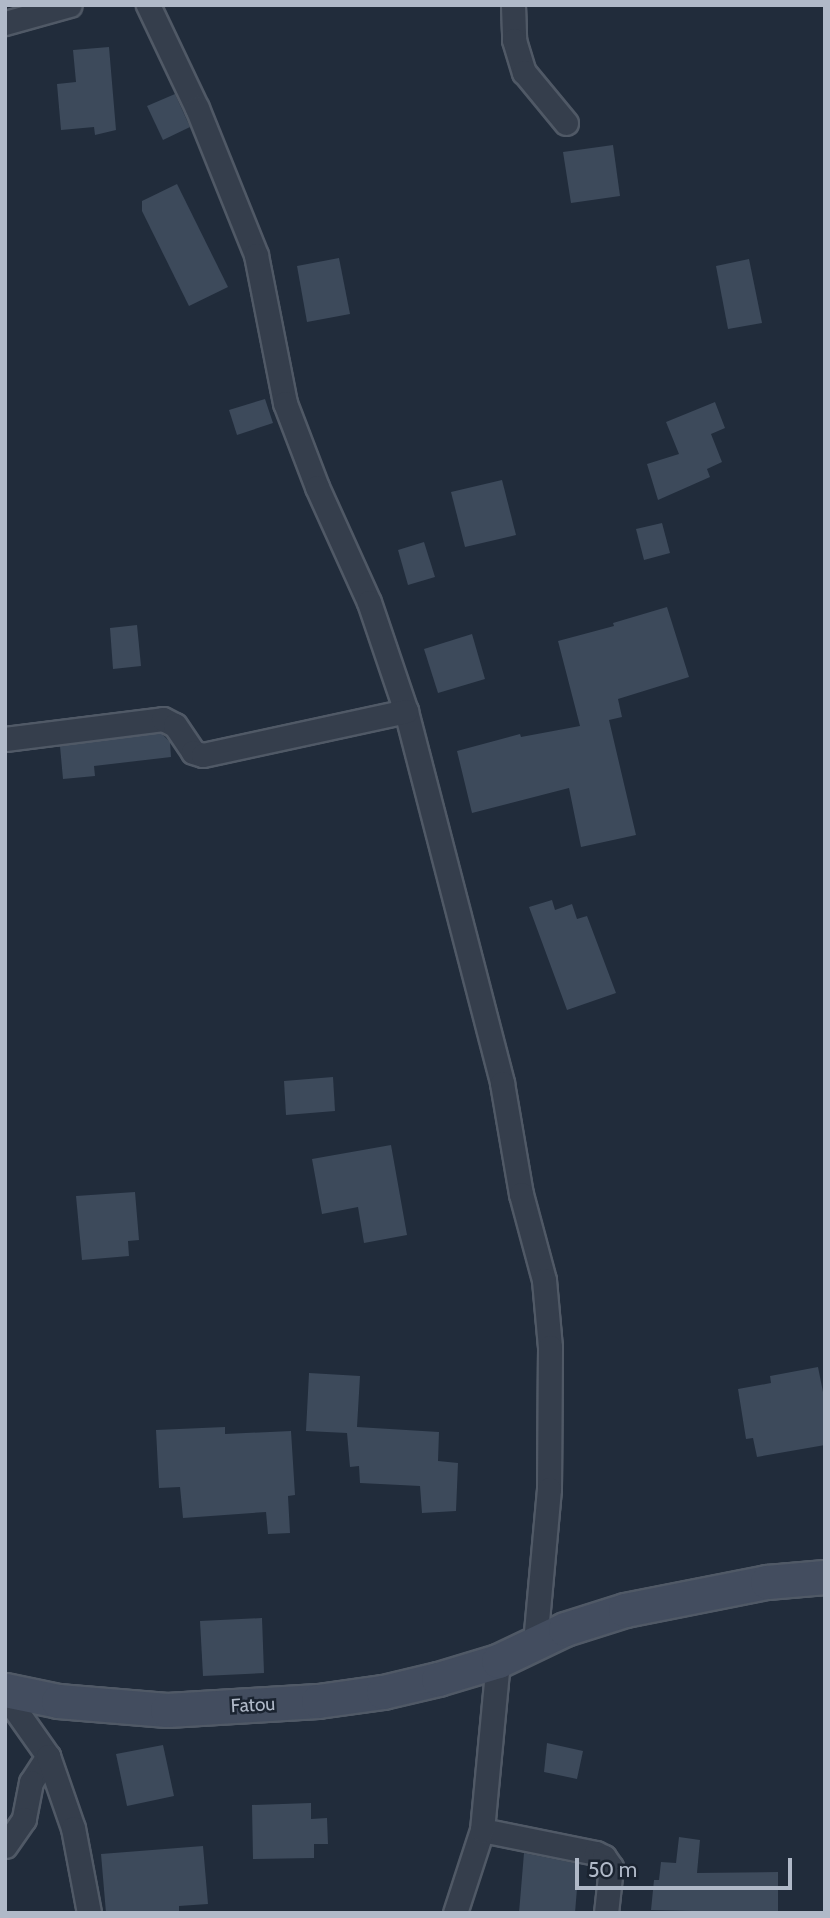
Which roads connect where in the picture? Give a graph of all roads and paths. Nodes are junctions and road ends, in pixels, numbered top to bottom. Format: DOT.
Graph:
graph roads {
  1 [pos="70,5"];
  2 [pos="148,5"];
  3 [pos="513,5"];
  4 [pos="5,23"];
  5 [pos="566,122"];
  6 [pos="406,711"];
  7 [pos="5,739"];
  8 [pos="825,1577"];
  9 [pos="535,1642"];
  10 [pos="498,1661"];
  11 [pos="5,1692"];
  12 [pos="48,1756"];
  13 [pos="482,1830"];
  14 [pos="5,1846"];
  15 [pos="89,1913"];
  16 [pos="455,1913"];
  17 [pos="606,1913"];
  1 -- 4 [label="street"];
  2 -- 6 [label="street"];
  3 -- 5 [label="street"];
  6 -- 7 [label="street"];
  6 -- 9 [label="street"];
  8 -- 9 [label="street, Fatou"];
  9 -- 10 [label="street, Fatou"];
  10 -- 11 [label="street, Fatou"];
  10 -- 13 [label="street"];
  11 -- 12 [label="street"];
  12 -- 14 [label="street"];
  12 -- 15 [label="street"];
  13 -- 16 [label="street"];
  13 -- 17 [label="street"];
}
